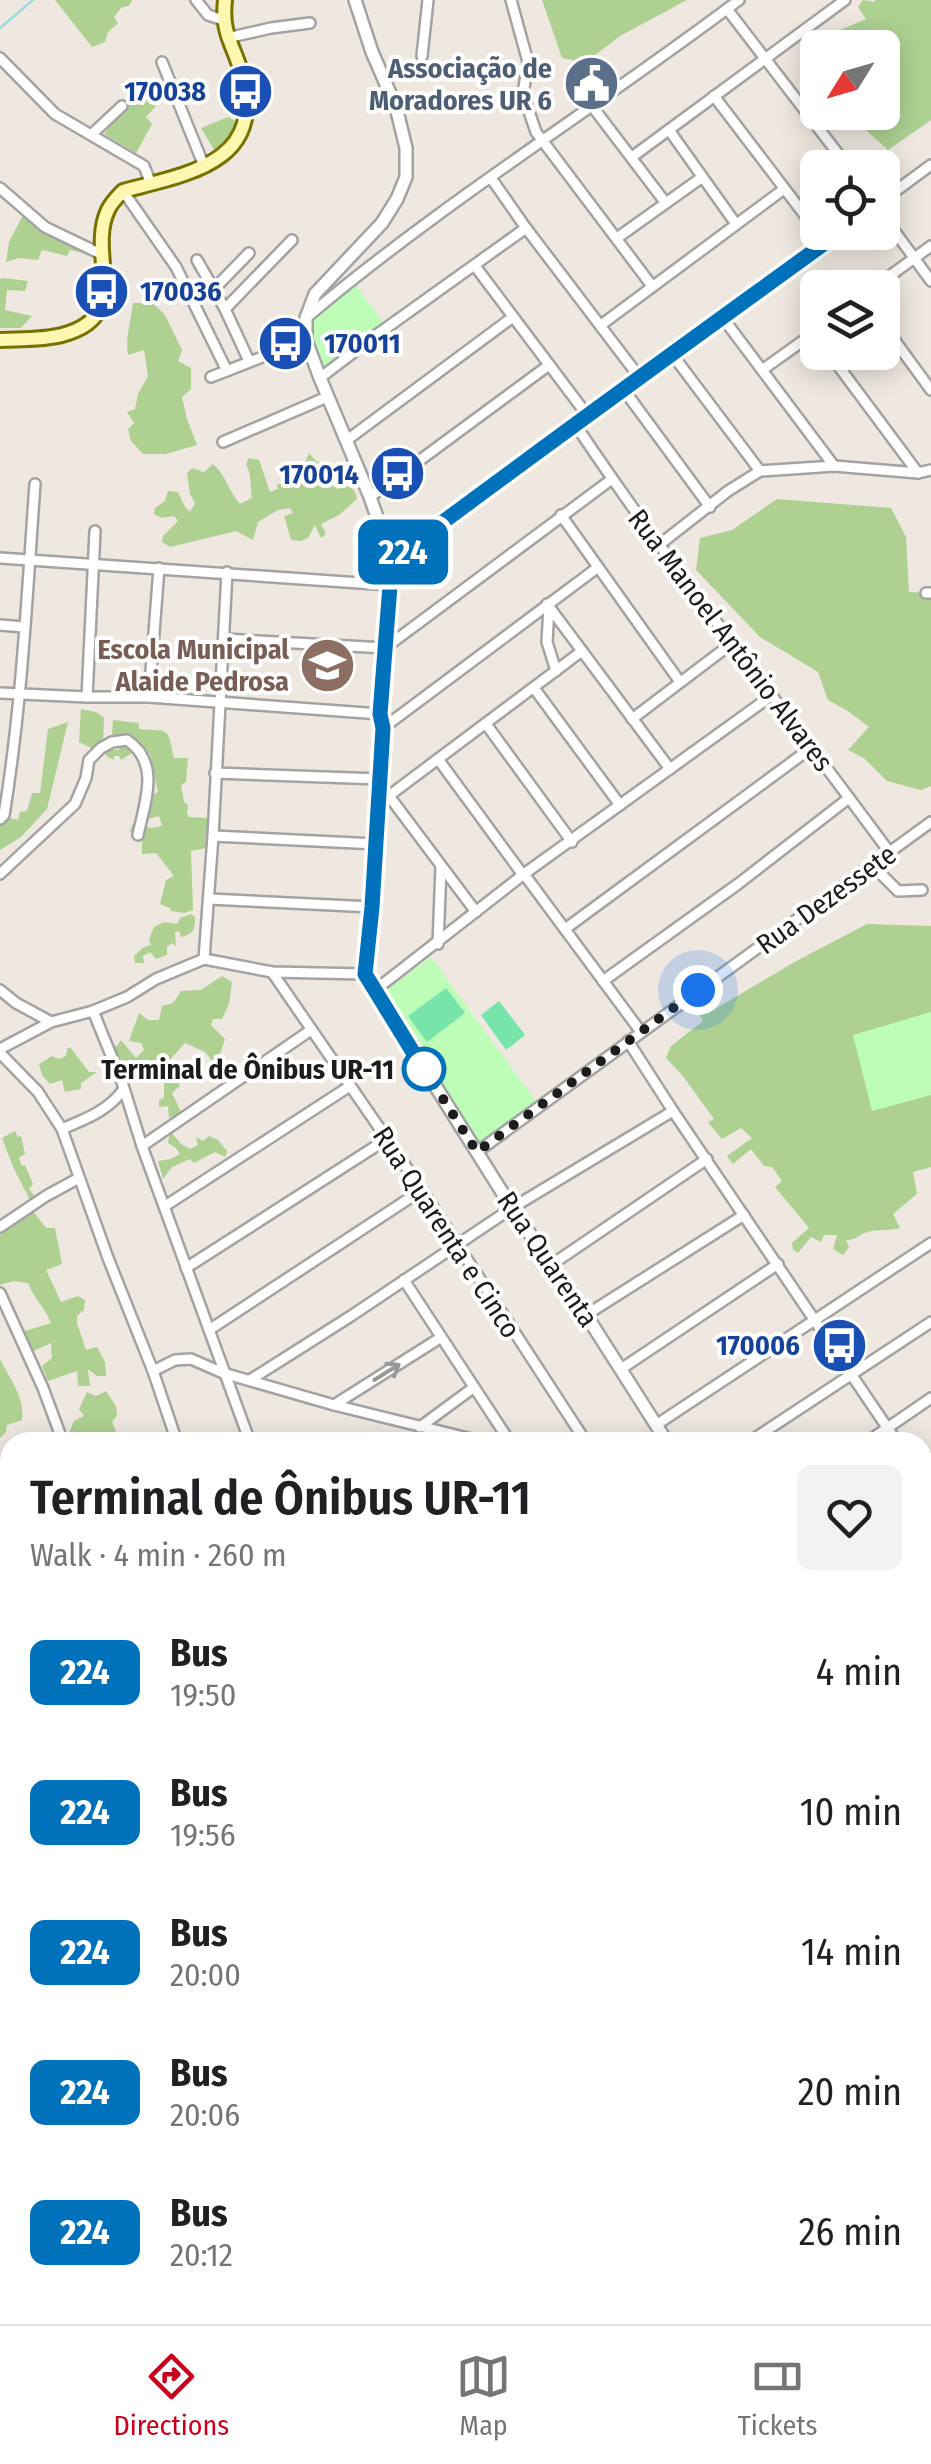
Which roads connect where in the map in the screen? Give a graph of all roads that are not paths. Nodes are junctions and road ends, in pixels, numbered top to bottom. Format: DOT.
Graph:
graph roads {
  1 [pos="196,0"];
  2 [pos="225,0"];
  3 [pos="355,0"];
  4 [pos="428,0"];
  5 [pos="511,0"];
  6 [pos="739,0"];
  7 [pos="845,0"];
  8 [pos="727,9"];
  9 [pos="223,20"];
  10 [pos="310,23"];
  11 [pos="228,38"];
  12 [pos="422,56"];
  13 [pos="766,57"];
  14 [pos="0,58"];
  15 [pos="162,62"];
  16 [pos="714,96"];
  17 [pos="122,106"];
  18 [pos="592,106"];
  19 [pos="668,130"];
  20 [pos="92,134"];
  21 [pos="543,142"];
  22 [pos="836,150"];
  23 [pos="632,157"];
  24 [pos="931,165"];
  25 [pos="204,166"];
  26 [pos="492,178"];
  27 [pos="701,178"];
  28 [pos="151,184"];
  29 [pos="0,188"];
  30 [pos="900,188"];
  31 [pos="784,190"];
  32 [pos="122,192"];
  33 [pos="666,202"];
  34 [pos="800,210"];
  35 [pos="736,224"];
  36 [pos="526,228"];
  37 [pos="617,238"];
  38 [pos="900,239"];
  39 [pos="292,240"];
  40 [pos="931,246"];
  41 [pos="816,250"];
  42 [pos="250,253"];
  43 [pos="102,256"];
  44 [pos="914,258"];
  45 [pos="197,260"];
  46 [pos="475,266"];
  47 [pos="898,270"];
  48 [pos="931,281"];
  49 [pos="652,286"];
  50 [pos="214,290"];
  51 [pos="224,309"];
  52 [pos="513,317"];
  53 [pos="306,318"];
  54 [pos="723,318"];
  55 [pos="601,326"];
  56 [pos="0,340"];
  57 [pos="306,340"];
  58 [pos="800,345"];
  59 [pos="900,348"];
  60 [pos="672,354"];
  61 [pos="249,362"];
  62 [pos="549,365"];
  63 [pos="762,370"];
  64 [pos="841,370"];
  65 [pos="227,371"];
  66 [pos="211,377"];
  67 [pos="320,378"];
  68 [pos="640,378"];
  69 [pos="624,390"];
  70 [pos="931,390"];
  71 [pos="328,397"];
  72 [pos="587,416"];
  73 [pos="576,424"];
  74 [pos="347,440"];
  75 [pos="224,442"];
  76 [pos="834,466"];
  77 [pos="931,470"];
  78 [pos="760,471"];
  79 [pos="918,474"];
  80 [pos="612,479"];
  81 [pos="34,484"];
  82 [pos="370,497"];
  83 [pos="710,507"];
  84 [pos="562,516"];
  85 [pos="96,531"];
  86 [pos="659,545"];
  87 [pos="0,558"];
  88 [pos="29,560"];
  89 [pos="392,560"];
  90 [pos="94,564"];
  91 [pos="159,568"];
  92 [pos="597,568"];
  93 [pos="227,572"];
  94 [pos="389,584"];
  95 [pos="548,606"];
  96 [pos="0,625"];
  97 [pos="24,627"];
  98 [pos="224,638"];
  99 [pos="732,644"];
  100 [pos="385,648"];
  101 [pos="582,651"];
  102 [pos="556,671"];
  103 [pos="680,682"];
  104 [pos="534,688"];
  105 [pos="0,693"];
  106 [pos="21,694"];
  107 [pos="771,696"];
  108 [pos="86,697"];
  109 [pos="149,698"];
  110 [pos="218,702"];
  111 [pos="380,714"];
  112 [pos="632,719"];
  113 [pos="486,724"];
  114 [pos="383,728"];
  115 [pos="811,748"];
  116 [pos="0,759"];
  117 [pos="438,759"];
  118 [pos="13,760"];
  119 [pos="670,769"];
  120 [pos="215,773"];
  121 [pos="380,780"];
  122 [pos="850,798"];
  123 [pos="384,800"];
  124 [pos="620,805"];
  125 [pos="2,817"];
  126 [pos="931,822"];
  127 [pos="138,834"];
  128 [pos="213,836"];
  129 [pos="572,842"];
  130 [pos="376,844"];
  131 [pos="890,853"];
  132 [pos="873,866"];
  133 [pos="441,867"];
  134 [pos="0,874"];
  135 [pos="524,875"];
  136 [pos="922,890"];
  137 [pos="208,900"];
  138 [pos="372,907"];
  139 [pos="476,912"];
  140 [pos="565,929"];
  141 [pos="438,944"];
  142 [pos="204,959"];
  143 [pos="272,972"];
  144 [pos="365,974"];
  145 [pos="603,982"];
  146 [pos="0,990"];
  147 [pos="374,992"];
  148 [pos="93,1011"];
  149 [pos="51,1022"];
  150 [pos="311,1030"];
  151 [pos="640,1032"];
  152 [pos="628,1041"];
  153 [pos="0,1051"];
  154 [pos="350,1086"];
  155 [pos="123,1090"];
  156 [pos="673,1111"];
  157 [pos="62,1129"];
  158 [pos="387,1139"];
  159 [pos="142,1146"];
  160 [pos="477,1152"];
  161 [pos="707,1159"];
  162 [pos="79,1178"];
  163 [pos="422,1190"];
  164 [pos="165,1206"];
  165 [pos="512,1208"];
  166 [pos="744,1214"];
  167 [pos="0,1227"];
  168 [pos="455,1244"];
  169 [pos="930,1245"];
  170 [pos="551,1264"];
  171 [pos="778,1264"];
  172 [pos="186,1268"];
  173 [pos="404,1280"];
  174 [pos="0,1293"];
  175 [pos="586,1315"];
  176 [pos="816,1320"];
  177 [pos="931,1322"];
  178 [pos="209,1330"];
  179 [pos="440,1338"];
  180 [pos="620,1369"];
  181 [pos="153,1370"];
  182 [pos="223,1372"];
  183 [pos="852,1375"];
  184 [pos="250,1380"];
  185 [pos="474,1388"];
  186 [pos="931,1398"];
  187 [pos="334,1405"];
  188 [pos="656,1425"];
  189 [pos="420,1427"];
  190 [pos="888,1428"];
  191 [pos="59,1432"];
  192 [pos="174,1432"];
  193 [pos="246,1432"];
  194 [pos="441,1432"];
  195 [pos="503,1432"];
  196 [pos="579,1432"];
  197 [pos="661,1432"];
  198 [pos="764,1432"];
  199 [pos="882,1432"];
  200 [pos="891,1432"];
  1 -- 9 [label="street"];
  2 -- 9 [label="main road"];
  3 -- 53 [label="street"];
  4 -- 12 [label="street"];
  5 -- 21 [label="street"];
  6 -- 8 [label="street"];
  7 -- 13 [label="street"];
  8 -- 13 [label="street"];
  8 -- 18 [label="street"];
  9 -- 11 [label="main road"];
  10 -- 11 [label="street"];
  11 -- 25 [label="main road"];
  13 -- 16 [label="street"];
  13 -- 22 [label="street"];
  14 -- 20 [label="street"];
  15 -- 25 [label="street"];
  16 -- 19 [label="street"];
  16 -- 31 [label="street"];
  17 -- 20 [label="street"];
  18 -- 21 [label="street"];
  18 -- 23 [label="street"];
  19 -- 23 [label="street"];
  19 -- 27 [label="street"];
  20 -- 28 [label="street"];
  21 -- 26 [label="street"];
  21 -- 37 [label="street"];
  23 -- 33 [label="street"];
  24 -- 30 [label="street"];
  25 -- 28 [label="main road"];
  26 -- 36 [label="street"];
  26 -- 53 [label="street"];
  27 -- 33 [label="street"];
  27 -- 35 [label="street"];
  28 -- 32 [label="main road"];
  29 -- 43 [label="street"];
  31 -- 34 [label="street"];
  31 -- 35 [label="street"];
  32 -- 43 [label="main road"];
  32 -- 65 [label="street"];
  33 -- 37 [label="street"];
  35 -- 49 [label="street"];
  36 -- 46 [label="street"];
  36 -- 55 [label="street"];
  37 -- 49 [label="street"];
  38 -- 44 [label="street"];
  39 -- 51 [label="street"];
  40 -- 44 [label="street"];
  41 -- 54 [label="street"];
  42 -- 50 [label="street"];
  43 -- 56 [label="main road"];
  44 -- 47 [label="street"];
  44 -- 48 [label="street"];
  45 -- 50 [label="street"];
  46 -- 52 [label="street"];
  46 -- 67 [label="street"];
  49 -- 55 [label="street"];
  50 -- 51 [label="street"];
  51 -- 61 [label="street"];
  52 -- 62 [label="street"];
  52 -- 74 [label="street"];
  53 -- 57 [label="street"];
  54 -- 60 [label="street"];
  54 -- 63 [label="street"];
  55 -- 68 [label="street"];
  57 -- 61 [label="street"];
  57 -- 67 [label="street"];
  58 -- 63 [label="street"];
  59 -- 70 [label="street"];
  60 -- 68 [label="street"];
  60 -- 78 [label="street"];
  61 -- 65 [label="street"];
  62 -- 72 [label="street"];
  62 -- 82 [label="street"];
  63 -- 76 [label="street"];
  64 -- 79 [label="street"];
  65 -- 66 [label="street"];
  67 -- 71 [label="street"];
  68 -- 69 [label="street"];
  69 -- 72 [label="street"];
  69 -- 83 [label="street"];
  71 -- 74 [label="street"];
  71 -- 75 [label="street"];
  72 -- 73 [label="street"];
  73 -- 80 [label="street, Rua Manoel Antônio Alvares"];
  73 -- 89 [label="street"];
  74 -- 82 [label="street"];
  76 -- 78 [label="street"];
  76 -- 79 [label="street"];
  77 -- 79 [label="street"];
  78 -- 83 [label="street"];
  80 -- 84 [label="street"];
  80 -- 86 [label="street, Rua Manoel Antônio Alvares"];
  81 -- 88 [label="street"];
  82 -- 89 [label="street"];
  83 -- 86 [label="street"];
  84 -- 92 [label="street"];
  84 -- 100 [label="street"];
  85 -- 90 [label="street"];
  86 -- 99 [label="street, Rua Manoel Antônio Alvares"];
  87 -- 88 [label="street"];
  88 -- 90 [label="street"];
  88 -- 97 [label="street"];
  89 -- 94 [label="street"];
  90 -- 91 [label="street"];
  90 -- 108 [label="street"];
  91 -- 93 [label="street"];
  91 -- 109 [label="street"];
  92 -- 95 [label="street"];
  92 -- 103 [label="street"];
  93 -- 94 [label="street"];
  93 -- 98 [label="street"];
  94 -- 100 [label="street"];
  95 -- 101 [label="street"];
  95 -- 102 [label="street"];
  95 -- 114 [label="street"];
  96 -- 97 [label="street"];
  97 -- 106 [label="street"];
  98 -- 100 [label="street"];
  98 -- 110 [label="street"];
  99 -- 103 [label="street"];
  99 -- 107 [label="street, Rua Manoel Antônio Alvares"];
  100 -- 111 [label="street"];
  101 -- 102 [label="street"];
  101 -- 112 [label="street"];
  102 -- 104 [label="street"];
  103 -- 112 [label="street"];
  104 -- 113 [label="street"];
  104 -- 124 [label="street"];
  105 -- 106 [label="street"];
  106 -- 108 [label="street"];
  106 -- 118 [label="street"];
  107 -- 115 [label="street, Rua Manoel Antônio Alvares"];
  107 -- 119 [label="street"];
  108 -- 109 [label="street"];
  109 -- 110 [label="street"];
  110 -- 111 [label="street"];
  110 -- 120 [label="street"];
  111 -- 114 [label="street"];
  112 -- 119 [label="street"];
  113 -- 117 [label="street"];
  113 -- 129 [label="street"];
  114 -- 121 [label="street"];
  115 -- 122 [label="street, Rua Manoel Antônio Alvares"];
  115 -- 140 [label="street"];
  116 -- 118 [label="street"];
  117 -- 123 [label="street"];
  117 -- 135 [label="street"];
  118 -- 125 [label="street"];
  119 -- 124 [label="street"];
  120 -- 121 [label="street"];
  120 -- 128 [label="street"];
  121 -- 123 [label="street"];
  122 -- 131 [label="street, Rua Manoel Antônio Alvares"];
  122 -- 145 [label="street"];
  123 -- 130 [label="street"];
  123 -- 133 [label="street"];
  124 -- 129 [label="street"];
  126 -- 131 [label="street, Rua Dezessete"];
  127 -- 134 [label="street"];
  128 -- 130 [label="street"];
  128 -- 137 [label="street"];
  129 -- 135 [label="street"];
  130 -- 138 [label="street"];
  131 -- 132 [label="street, Rua Dezessete"];
  132 -- 136 [label="street"];
  132 -- 151 [label="street, Rua Dezessete"];
  133 -- 139 [label="street"];
  133 -- 141 [label="street"];
  135 -- 139 [label="street"];
  135 -- 140 [label="street"];
  137 -- 138 [label="street"];
  137 -- 142 [label="street"];
  138 -- 144 [label="street"];
  139 -- 141 [label="street"];
  140 -- 145 [label="street"];
  141 -- 147 [label="street"];
  142 -- 143 [label="street"];
  142 -- 148 [label="street"];
  143 -- 144 [label="street"];
  143 -- 150 [label="street, Rua Quarenta e Cinco"];
  144 -- 147 [label="street, Rua Quarenta"];
  145 -- 151 [label="street"];
  146 -- 149 [label="street"];
  147 -- 160 [label="street, Rua Quarenta"];
  148 -- 149 [label="street"];
  148 -- 155 [label="street"];
  149 -- 153 [label="street"];
  150 -- 154 [label="street, Rua Quarenta e Cinco"];
  150 -- 159 [label="street"];
  151 -- 152 [label="street, Rua Dezessete"];
  152 -- 156 [label="street"];
  152 -- 160 [label="street, Rua Dezessete"];
  153 -- 157 [label="street"];
  154 -- 158 [label="street, Rua Quarenta e Cinco"];
  154 -- 164 [label="street"];
  155 -- 157 [label="street"];
  155 -- 159 [label="street"];
  156 -- 161 [label="street"];
  156 -- 165 [label="street"];
  157 -- 162 [label="street"];
  158 -- 163 [label="street, Rua Quarenta e Cinco"];
  158 -- 172 [label="street"];
  159 -- 164 [label="street"];
  160 -- 165 [label="street, Rua Quarenta"];
  161 -- 166 [label="street"];
  161 -- 170 [label="street"];
  162 -- 167 [label="street"];
  162 -- 181 [label="street"];
  163 -- 168 [label="street, Rua Quarenta e Cinco"];
  163 -- 178 [label="street"];
  164 -- 172 [label="street"];
  165 -- 168 [label="street"];
  165 -- 170 [label="street, Rua Quarenta"];
  166 -- 171 [label="street"];
  166 -- 175 [label="street"];
  168 -- 173 [label="street"];
  168 -- 196 [label="street, Rua Quarenta e Cinco"];
  169 -- 176 [label="street"];
  170 -- 175 [label="street, Rua Quarenta"];
  171 -- 176 [label="street"];
  171 -- 180 [label="street"];
  172 -- 178 [label="street"];
  173 -- 179 [label="street"];
  173 -- 184 [label="street"];
  174 -- 191 [label="street"];
  175 -- 180 [label="street, Rua Quarenta"];
  176 -- 183 [label="street"];
  176 -- 188 [label="street"];
  177 -- 183 [label="street"];
  178 -- 182 [label="street"];
  179 -- 185 [label="street"];
  187 -- 179 [label="street, one-way"];
  180 -- 188 [label="street, Rua Quarenta"];
  181 -- 182 [label="street"];
  181 -- 192 [label="street"];
  182 -- 184 [label="street"];
  182 -- 193 [label="street"];
  183 -- 190 [label="street"];
  183 -- 198 [label="street"];
  184 -- 187 [label="street"];
  185 -- 189 [label="street"];
  185 -- 195 [label="street"];
  186 -- 190 [label="street"];
  187 -- 189 [label="street"];
  188 -- 197 [label="street, Rua Quarenta"];
  189 -- 194 [label="street"];
  190 -- 199 [label="street"];
  190 -- 200 [label="street"];
}
